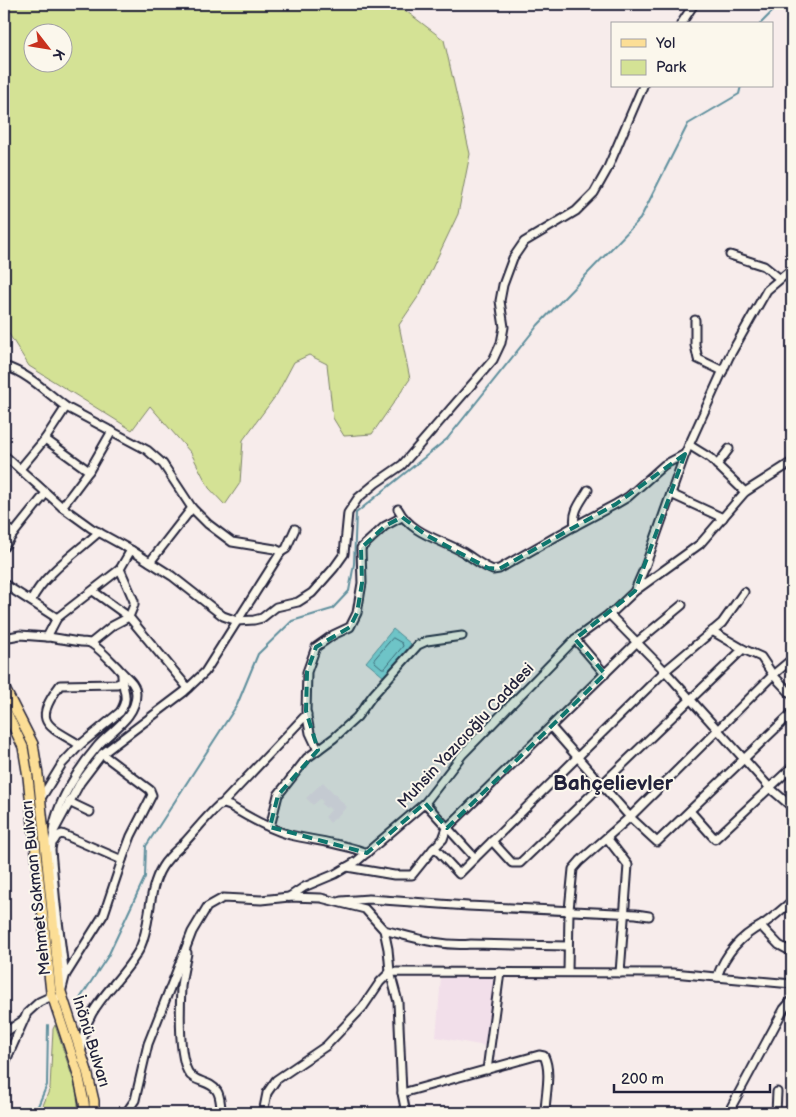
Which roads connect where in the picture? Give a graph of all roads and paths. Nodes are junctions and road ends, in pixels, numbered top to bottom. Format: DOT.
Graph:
graph roads {
  1 [pos="694,4"];
  2 [pos="681,22"];
  3 [pos="641,88"];
  4 [pos="730,255"];
  5 [pos="792,269"];
  6 [pos="779,278"];
  7 [pos="695,320"];
  8 [pos="4,366"];
  9 [pos="723,371"];
  10 [pos="66,407"];
  11 [pos="112,431"];
  12 [pos="45,439"];
  13 [pos="689,445"];
  14 [pos="729,449"];
  15 [pos="685,454"];
  16 [pos="4,455"];
  17 [pos="792,462"];
  18 [pos="717,465"];
  19 [pos="20,469"];
  20 [pos="89,471"];
  21 [pos="588,490"];
  22 [pos="46,492"];
  23 [pos="745,492"];
  24 [pos="671,494"];
  25 [pos="62,507"];
  26 [pos="192,508"];
  27 [pos="398,509"];
  28 [pos="402,517"];
  29 [pos="723,518"];
  30 [pos="575,526"];
  31 [pos="4,527"];
  32 [pos="295,529"];
  33 [pos="99,532"];
  34 [pos="14,533"];
  35 [pos="4,546"];
  36 [pos="131,550"];
  37 [pos="281,552"];
  38 [pos="150,562"];
  39 [pos="120,569"];
  40 [pos="4,584"];
  41 [pos="92,591"];
  42 [pos="635,591"];
  43 [pos="744,592"];
  44 [pos="31,601"];
  45 [pos="682,605"];
  46 [pos="609,614"];
  47 [pos="129,617"];
  48 [pos="57,618"];
  49 [pos="237,621"];
  50 [pos="712,631"];
  51 [pos="462,636"];
  52 [pos="47,637"];
  53 [pos="4,638"];
  54 [pos="575,639"];
  55 [pos="91,642"];
  56 [pos="636,643"];
  57 [pos="743,649"];
  58 [pos="792,659"];
  59 [pos="665,671"];
  60 [pos="122,674"];
  61 [pos="605,674"];
  62 [pos="774,675"];
  63 [pos="122,682"];
  64 [pos="4,687"];
  65 [pos="188,688"];
  66 [pos="792,696"];
  67 [pos="690,699"];
  68 [pos="4,707"];
  69 [pos="792,713"];
  70 [pos="306,714"];
  71 [pos="551,727"];
  72 [pos="717,730"];
  73 [pos="80,745"];
  74 [pos="318,750"];
  75 [pos="102,754"];
  76 [pos="577,756"];
  77 [pos="744,758"];
  78 [pos="792,767"];
  79 [pos="603,784"];
  80 [pos="770,788"];
  81 [pos="40,800"];
  82 [pos="69,802"];
  83 [pos="425,803"];
  84 [pos="222,805"];
  85 [pos="792,807"];
  86 [pos="690,810"];
  87 [pos="90,812"];
  88 [pos="630,817"];
  89 [pos="270,826"];
  90 [pos="447,828"];
  91 [pos="607,838"];
  92 [pos="492,841"];
  93 [pos="433,849"];
  94 [pos="51,850"];
  95 [pos="367,853"];
  96 [pos="475,858"];
  97 [pos="122,860"];
  98 [pos="347,867"];
  99 [pos="288,897"];
  100 [pos="333,901"];
  101 [pos="792,901"];
  102 [pos="569,910"];
  103 [pos="625,913"];
  104 [pos="649,916"];
  105 [pos="760,926"];
  106 [pos="384,930"];
  107 [pos="186,945"];
  108 [pos="568,946"];
  109 [pos="792,952"];
  110 [pos="390,972"];
  111 [pos="500,972"];
  112 [pos="568,972"];
  113 [pos="620,973"];
  114 [pos="65,977"];
  115 [pos="717,977"];
  116 [pos="792,984"];
  117 [pos="61,992"];
  118 [pos="52,996"];
  119 [pos="792,1000"];
  120 [pos="24,1020"];
  121 [pos="4,1033"];
  122 [pos="82,1054"];
  123 [pos="4,1066"];
  124 [pos="487,1070"];
  125 [pos="777,1092"];
  126 [pos="402,1093"];
  127 [pos="85,1113"];
  128 [pos="94,1113"];
  129 [pos="127,1113"];
  130 [pos="222,1113"];
  131 [pos="263,1113"];
  132 [pos="406,1113"];
  133 [pos="545,1113"];
  134 [pos="728,1113"];
  135 [pos="776,1113"];
  1 -- 2 [label="street"];
  3 -- 49 [label="street"];
  4 -- 6 [label="street"];
  5 -- 6 [label="street"];
  6 -- 9 [label="street"];
  7 -- 9 [label="street"];
  8 -- 10 [label="street"];
  9 -- 13 [label="street"];
  10 -- 11 [label="street"];
  10 -- 12 [label="street"];
  11 -- 20 [label="street"];
  11 -- 26 [label="street"];
  12 -- 19 [label="street"];
  12 -- 20 [label="street"];
  13 -- 15 [label="street"];
  13 -- 18 [label="street"];
  14 -- 18 [label="street"];
  15 -- 24 [label="street"];
  15 -- 30 [label="street"];
  16 -- 19 [label="street"];
  17 -- 23 [label="street, Muhsin Yazıcıoğlu Caddesi"];
  18 -- 23 [label="street"];
  19 -- 22 [label="street"];
  20 -- 25 [label="street"];
  21 -- 30 [label="street"];
  22 -- 25 [label="street"];
  22 -- 34 [label="street"];
  23 -- 29 [label="street, Muhsin Yazıcıoğlu Caddesi"];
  24 -- 29 [label="street"];
  24 -- 42 [label="street"];
  25 -- 33 [label="street"];
  26 -- 37 [label="street"];
  26 -- 38 [label="street"];
  27 -- 28 [label="street"];
  28 -- 30 [label="street"];
  28 -- 70 [label="street"];
  29 -- 42 [label="street, Muhsin Yazıcıoğlu Caddesi"];
  31 -- 34 [label="street"];
  32 -- 37 [label="street"];
  33 -- 36 [label="street"];
  33 -- 44 [label="street"];
  34 -- 35 [label="street"];
  36 -- 38 [label="street"];
  36 -- 39 [label="street"];
  37 -- 49 [label="street"];
  38 -- 49 [label="street"];
  39 -- 41 [label="street"];
  39 -- 47 [label="street"];
  40 -- 44 [label="street"];
  41 -- 47 [label="street"];
  41 -- 48 [label="street"];
  42 -- 46 [label="street, Muhsin Yazıcıoğlu Caddesi"];
  43 -- 50 [label="street"];
  44 -- 48 [label="street"];
  45 -- 56 [label="street"];
  46 -- 54 [label="street, Muhsin Yazıcıoğlu Caddesi"];
  46 -- 56 [label="street"];
  47 -- 55 [label="street"];
  47 -- 65 [label="street"];
  48 -- 52 [label="street"];
  49 -- 65 [label="street"];
  50 -- 57 [label="street"];
  50 -- 59 [label="street"];
  51 -- 74 [label="street"];
  52 -- 53 [label="street"];
  52 -- 55 [label="street"];
  54 -- 61 [label="street"];
  54 -- 83 [label="street, Muhsin Yazıcıoğlu Caddesi"];
  55 -- 60 [label="street"];
  56 -- 59 [label="street"];
  56 -- 61 [label="street"];
  57 -- 62 [label="street"];
  57 -- 67 [label="street"];
  58 -- 62 [label="street"];
  59 -- 67 [label="street"];
  59 -- 76 [label="street"];
  60 -- 63 [label="street"];
  60 -- 94 [label="street"];
  61 -- 71 [label="street"];
  62 -- 66 [label="street"];
  62 -- 72 [label="street"];
  63 -- 73 [label="street"];
  63 -- 73 [label="street"];
  64 -- 81 [label="main road, Mehmet Sakman Bulvarı"];
  65 -- 75 [label="street"];
  67 -- 72 [label="street"];
  67 -- 79 [label="street"];
  68 -- 118 [label="main road, Mehmet Sakman Bulvarı"];
  69 -- 77 [label="street"];
  70 -- 74 [label="street"];
  70 -- 84 [label="street"];
  71 -- 76 [label="street"];
  71 -- 90 [label="street"];
  72 -- 77 [label="street"];
  72 -- 88 [label="street"];
  73 -- 81 [label="street"];
  74 -- 89 [label="street"];
  75 -- 82 [label="street"];
  75 -- 97 [label="street"];
  76 -- 79 [label="street"];
  76 -- 92 [label="street"];
  77 -- 80 [label="street"];
  77 -- 86 [label="street"];
  78 -- 80 [label="street"];
  79 -- 88 [label="street"];
  79 -- 92 [label="street"];
  80 -- 85 [label="street"];
  80 -- 86 [label="street"];
  81 -- 117 [label="main road, Mehmet Sakman Bulvarı"];
  82 -- 87 [label="street"];
  82 -- 94 [label="street"];
  83 -- 90 [label="street"];
  83 -- 95 [label="street, Muhsin Yazıcıoğlu Caddesi"];
  84 -- 89 [label="street"];
  84 -- 122 [label="street"];
  86 -- 88 [label="street"];
  88 -- 91 [label="street"];
  89 -- 95 [label="street"];
  90 -- 93 [label="street"];
  90 -- 96 [label="street"];
  91 -- 102 [label="street"];
  91 -- 103 [label="street"];
  92 -- 96 [label="street"];
  93 -- 96 [label="street"];
  93 -- 98 [label="street"];
  94 -- 97 [label="street"];
  94 -- 114 [label="street"];
  95 -- 98 [label="street, Muhsin Yazıcıoğlu Caddesi"];
  97 -- 114 [label="street"];
  98 -- 99 [label="street, Muhsin Yazıcıoğlu Caddesi"];
  99 -- 100 [label="street"];
  99 -- 107 [label="street, Muhsin Yazıcıoğlu Caddesi"];
  100 -- 102 [label="street"];
  100 -- 106 [label="street"];
  101 -- 105 [label="street"];
  102 -- 103 [label="street"];
  102 -- 108 [label="street"];
  103 -- 104 [label="street"];
  103 -- 113 [label="street"];
  105 -- 109 [label="street"];
  105 -- 115 [label="street"];
  106 -- 108 [label="street"];
  106 -- 110 [label="street"];
  107 -- 129 [label="street, Muhsin Yazıcıoğlu Caddesi"];
  107 -- 130 [label="street"];
  108 -- 112 [label="street"];
  110 -- 111 [label="street"];
  110 -- 126 [label="street"];
  110 -- 131 [label="street"];
  111 -- 112 [label="street"];
  111 -- 124 [label="street"];
  112 -- 113 [label="street"];
  113 -- 115 [label="street"];
  114 -- 117 [label="street"];
  115 -- 116 [label="street"];
  117 -- 118 [label="street, Mehmet Sakman Bulvarı"];
  117 -- 122 [label="main road, İnönü Bulvarı"];
  118 -- 120 [label="street"];
  118 -- 127 [label="main road, İnönü Bulvarı"];
  119 -- 134 [label="street"];
  120 -- 121 [label="street"];
  120 -- 123 [label="street"];
  122 -- 128 [label="main road, İnönü Bulvarı"];
  124 -- 126 [label="street"];
  124 -- 133 [label="street"];
  125 -- 135 [label="street"];
  126 -- 132 [label="street"];
}
